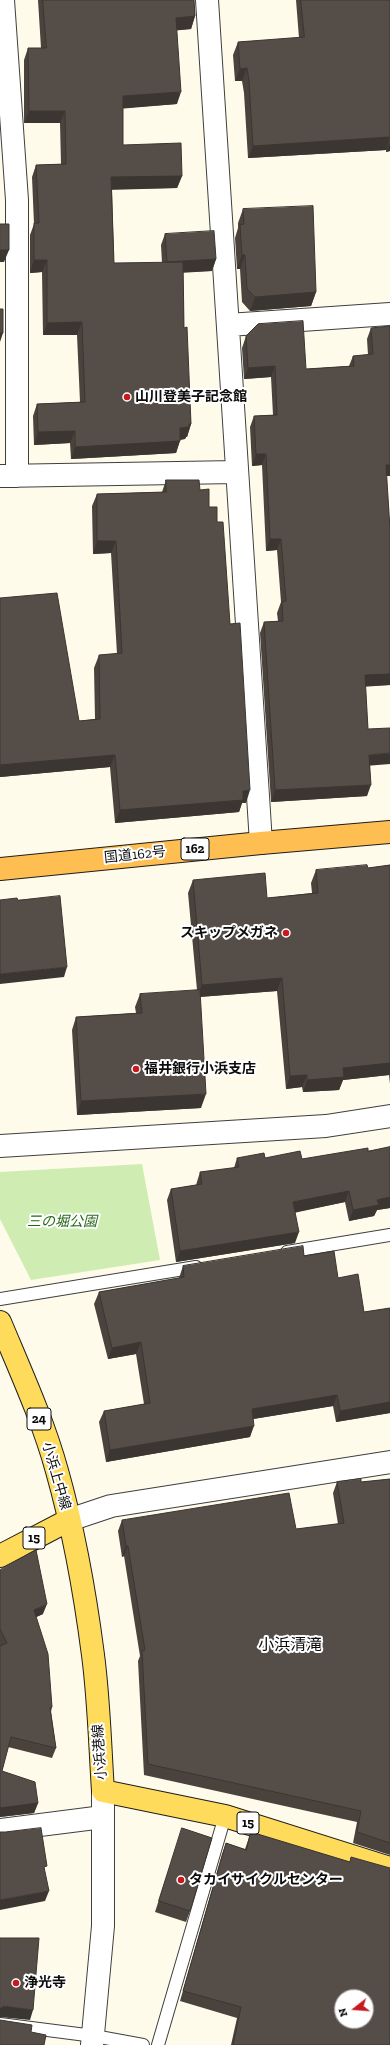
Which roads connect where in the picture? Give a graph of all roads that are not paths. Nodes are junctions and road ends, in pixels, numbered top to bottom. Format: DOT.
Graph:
graph roads {
  1 [pos="3,0"];
  2 [pos="207,0"];
  3 [pos="390,314"];
  4 [pos="228,325"];
  5 [pos="236,472"];
  6 [pos="9,476"];
  7 [pos="390,832"];
  8 [pos="261,843"];
  9 [pos="0,869"];
  10 [pos="390,1116"];
  11 [pos="0,1146"];
  12 [pos="390,1235"];
  13 [pos="273,1254"];
  14 [pos="211,1265"];
  15 [pos="0,1299"];
  16 [pos="0,1322"];
  17 [pos="390,1462"];
  18 [pos="69,1520"];
  19 [pos="0,1556"];
  20 [pos="103,1791"];
  21 [pos="225,1816"];
  22 [pos="103,1817"];
  23 [pos="0,1830"];
  24 [pos="390,1868"];
  25 [pos="0,2024"];
  26 [pos="93,2040"];
  27 [pos="143,2045"];
  28 [pos="158,2045"];
  1 -- 6 [label="street"];
  2 -- 4 [label="street"];
  3 -- 4 [label="street"];
  4 -- 5 [label="street"];
  5 -- 6 [label="street"];
  5 -- 8 [label="street"];
  7 -- 8 [label="highway, 国道162号 / 162"];
  8 -- 9 [label="highway, 国道162号 / 162"];
  10 -- 11 [label="street"];
  12 -- 13 [label="lane"];
  14 -- 15 [label="lane"];
  16 -- 18 [label="main road, 小浜上中線 / 24"];
  17 -- 18 [label="street"];
  18 -- 19 [label="main road, 15"];
  18 -- 20 [label="main road, 小浜港線"];
  20 -- 21 [label="main road, 小浜港線 / 15"];
  20 -- 22 [label="street"];
  21 -- 24 [label="main road, 小浜港線 / 15"];
  21 -- 28 [label="lane"];
  22 -- 23 [label="street"];
  22 -- 26 [label="street"];
  25 -- 26 [label="lane"];
  26 -- 27 [label="lane"];
}
